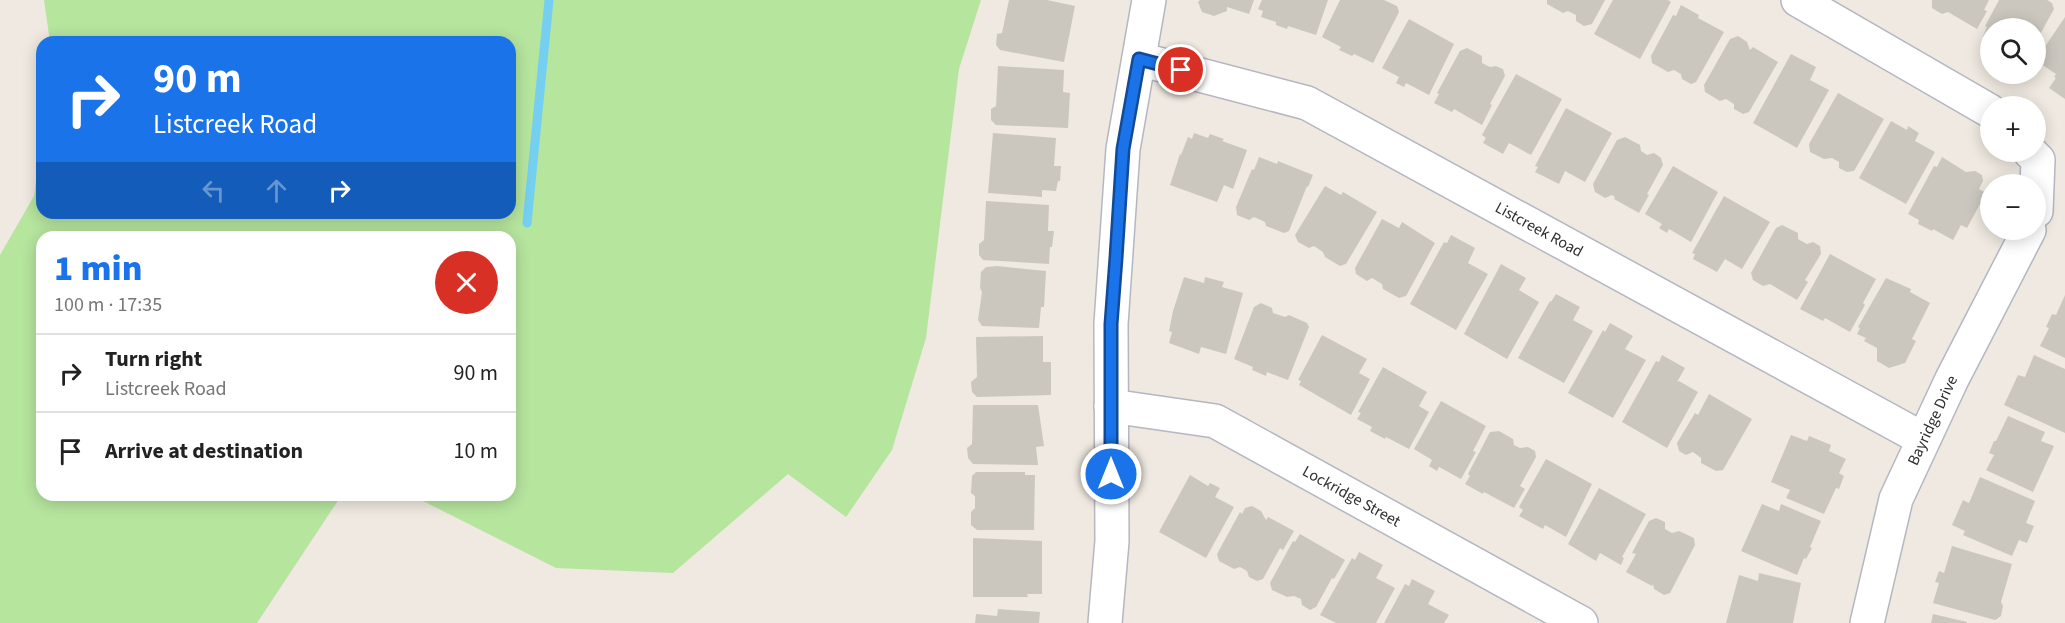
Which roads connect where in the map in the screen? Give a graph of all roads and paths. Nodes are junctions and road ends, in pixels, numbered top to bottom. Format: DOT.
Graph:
graph roads {
  1 [pos="1149,0"];
  2 [pos="1798,0"];
  3 [pos="1139,59"];
  4 [pos="1980,105"];
  5 [pos="2024,240"];
  6 [pos="1111,406"];
  7 [pos="1923,439"];
  8 [pos="1105,623"];
  9 [pos="1581,623"];
  10 [pos="1867,623"];
  1 -- 3 [label="street"];
  2 -- 4 [label="street"];
  3 -- 6 [label="street"];
  3 -- 7 [label="street, Listcreek Road"];
  5 -- 7 [label="street, Bayridge Drive"];
  6 -- 8 [label="street"];
  6 -- 9 [label="street, Lockridge Street"];
  7 -- 10 [label="street, Bayridge Drive"];
}
